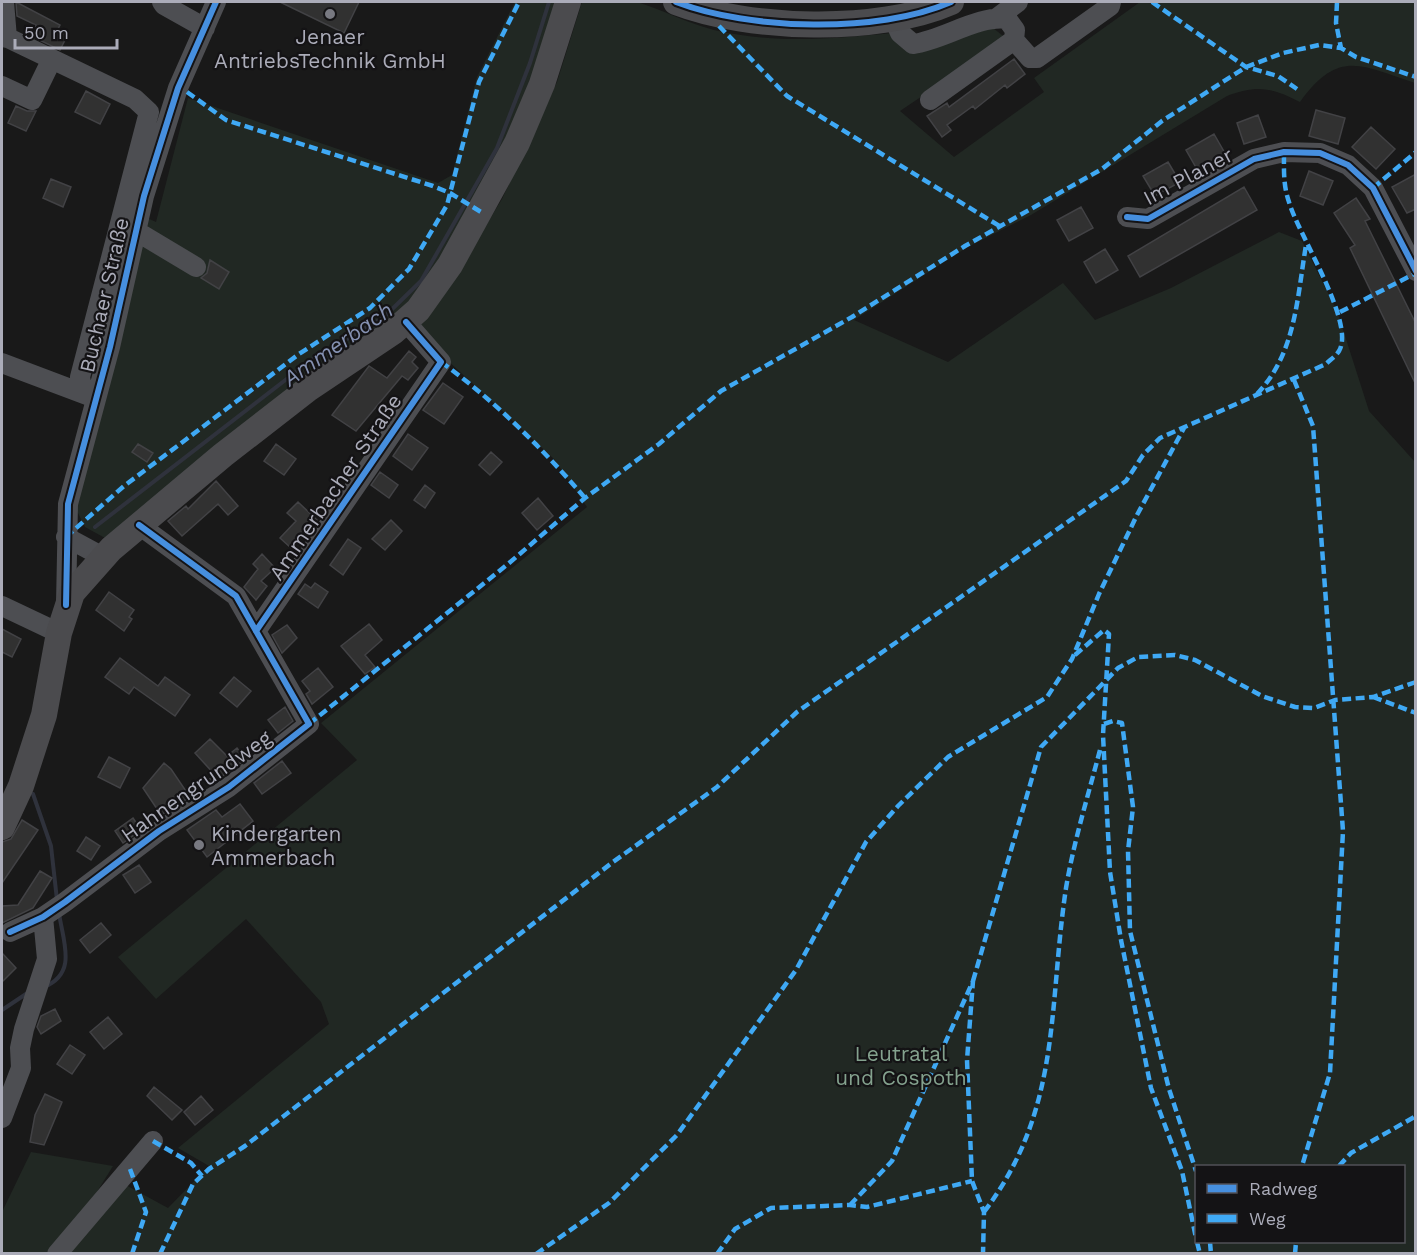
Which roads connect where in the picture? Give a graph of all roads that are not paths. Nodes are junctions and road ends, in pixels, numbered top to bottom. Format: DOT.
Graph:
graph roads {
  1 [pos="4,2"];
  2 [pos="162,2"];
  3 [pos="216,2"];
  4 [pos="568,2"];
  5 [pos="676,2"];
  6 [pos="951,2"];
  7 [pos="1018,2"];
  8 [pos="1111,2"];
  9 [pos="893,17"];
  10 [pos="997,18"];
  11 [pos="205,28"];
  12 [pos="4,36"];
  13 [pos="1014,40"];
  14 [pos="52,59"];
  15 [pos="2,86"];
  16 [pos="930,100"];
  17 [pos="1127,218"];
  18 [pos="136,231"];
  19 [pos="196,267"];
  20 [pos="1416,272"];
  21 [pos="406,322"];
  22 [pos="2,363"];
  23 [pos="89,396"];
  24 [pos="139,525"];
  25 [pos="66,537"];
  26 [pos="103,557"];
  27 [pos="66,605"];
  28 [pos="2,606"];
  29 [pos="256,631"];
  30 [pos="58,633"];
  31 [pos="2,827"];
  32 [pos="53,910"];
  33 [pos="6,930"];
  34 [pos="46,947"];
  35 [pos="20,1048"];
  36 [pos="2,1092"];
  37 [pos="2,1118"];
  38 [pos="153,1141"];
  39 [pos="57,1254"];
  1 -- 12 [label="street"];
  2 -- 11 [label="street"];
  3 -- 11 [label="street, Buchaer Straße"];
  4 -- 21 [label="main road"];
  5 -- 9 [label="main road"];
  6 -- 9 [label="main road"];
  7 -- 10 [label="street"];
  8 -- 13 [label="street"];
  9 -- 10 [label="street"];
  10 -- 13 [label="street"];
  11 -- 18 [label="street, Buchaer Straße"];
  12 -- 14 [label="street, Buchaer Straße"];
  13 -- 16 [label="street"];
  14 -- 15 [label="street"];
  14 -- 23 [label="street, Buchaer Straße"];
  17 -- 20 [label="street, Im Planer"];
  18 -- 19 [label="street"];
  18 -- 23 [label="street, Buchaer Straße"];
  21 -- 24 [label="main road"];
  21 -- 29 [label="street, Ammerbacher Straße"];
  22 -- 23 [label="street"];
  23 -- 25 [label="street, Buchaer Straße"];
  24 -- 26 [label="main road"];
  24 -- 29 [label="street"];
  25 -- 26 [label="street"];
  25 -- 27 [label="street, Buchaer Straße"];
  26 -- 27 [label="main road"];
  27 -- 30 [label="main road"];
  28 -- 30 [label="street"];
  29 -- 32 [label="street, Hahnengrundweg"];
  30 -- 31 [label="main road"];
  32 -- 33 [label="street, Hahnengrundweg"];
  32 -- 34 [label="street"];
  33 -- 34 [label="street"];
  34 -- 35 [label="street"];
  35 -- 36 [label="street"];
  35 -- 37 [label="street"];
  38 -- 39 [label="street"];
}
